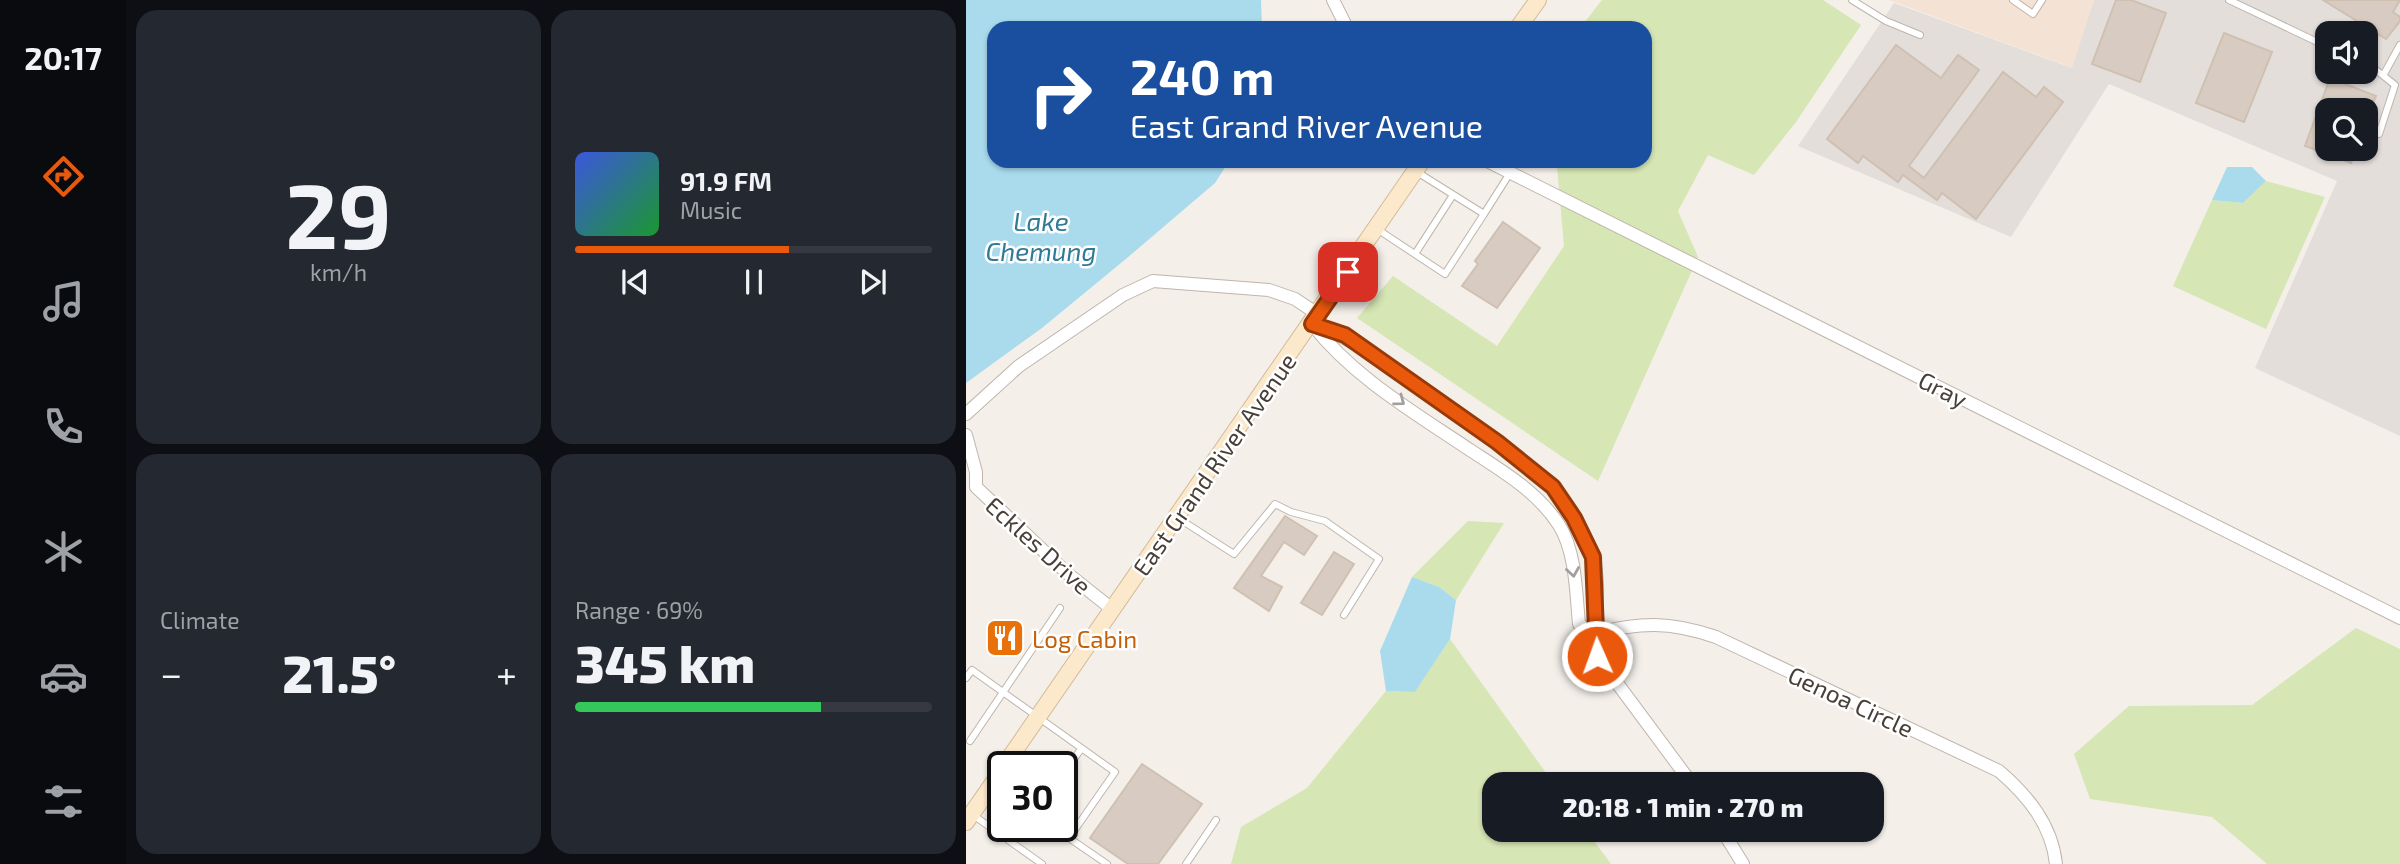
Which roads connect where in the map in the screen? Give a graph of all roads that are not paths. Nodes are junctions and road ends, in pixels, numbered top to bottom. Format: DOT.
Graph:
graph roads {
  1 [pos="1333,0"];
  2 [pos="1538,0"];
  3 [pos="1852,0"];
  4 [pos="2013,0"];
  5 [pos="2042,0"];
  6 [pos="2229,0"];
  7 [pos="1344,21"];
  8 [pos="1523,21"];
  9 [pos="1920,36"];
  10 [pos="2315,41"];
  11 [pos="2400,45"];
  12 [pos="2378,70"];
  13 [pos="2384,74"];
  14 [pos="2379,134"];
  15 [pos="1418,168"];
  16 [pos="1421,168"];
  17 [pos="1500,168"];
  18 [pos="1510,173"];
  19 [pos="1453,195"];
  20 [pos="1484,214"];
  21 [pos="1377,229"];
  22 [pos="1415,254"];
  23 [pos="1316,319"];
  24 [pos="1383,362"];
  25 [pos="1371,380"];
  26 [pos="966,414"];
  27 [pos="966,435"];
  28 [pos="1497,442"];
  29 [pos="1483,458"];
  30 [pos="976,487"];
  31 [pos="966,498"];
  32 [pos="1176,517"];
  33 [pos="1574,518"];
  34 [pos="1560,526"];
  35 [pos="1060,608"];
  36 [pos="1112,609"];
  37 [pos="1344,615"];
  38 [pos="2400,618"];
  39 [pos="1594,634"];
  40 [pos="966,678"];
  41 [pos="1003,692"];
  42 [pos="1038,718"];
  43 [pos="970,741"];
  44 [pos="1081,749"];
  45 [pos="1015,751"];
  46 [pos="1078,753"];
  47 [pos="1683,772"];
  48 [pos="987,792"];
  49 [pos="969,818"];
  50 [pos="1216,820"];
  51 [pos="1078,825"];
  52 [pos="1075,842"];
  53 [pos="1729,842"];
  54 [pos="1042,864"];
  55 [pos="1107,864"];
  56 [pos="1185,864"];
  57 [pos="1743,864"];
  58 [pos="2056,864"];
  1 -- 7 [label="street"];
  2 -- 8 [label="main road"];
  3 -- 9 [label="lane"];
  4 -- 5 [label="lane"];
  6 -- 10 [label="lane"];
  11 -- 13 [label="lane"];
  12 -- 13 [label="lane"];
  13 -- 14 [label="lane"];
  15 -- 21 [label="main road, East Grand River Avenue"];
  16 -- 19 [label="lane"];
  17 -- 18 [label="street, Gray"];
  18 -- 20 [label="lane"];
  18 -- 38 [label="street, Gray"];
  19 -- 20 [label="lane"];
  19 -- 22 [label="lane"];
  20 -- 22 [label="lane"];
  21 -- 22 [label="lane"];
  21 -- 23 [label="main road, East Grand River Avenue"];
  23 -- 24 [label="street"];
  23 -- 25 [label="street"];
  23 -- 26 [label="street"];
  23 -- 32 [label="main road, East Grand River Avenue"];
  24 -- 25 [label="street"];
  24 -- 28 [label="street"];
  25 -- 29 [label="street, one-way"];
  27 -- 30 [label="street, Eckles Drive"];
  28 -- 29 [label="street"];
  28 -- 33 [label="street"];
  29 -- 34 [label="street"];
  30 -- 31 [label="street"];
  30 -- 36 [label="street, Eckles Drive"];
  32 -- 36 [label="main road, East Grand River Avenue"];
  32 -- 37 [label="lane"];
  33 -- 34 [label="street"];
  33 -- 39 [label="street"];
  34 -- 39 [label="street, one-way"];
  35 -- 41 [label="lane"];
  36 -- 42 [label="main road, East Grand River Avenue"];
  39 -- 47 [label="street"];
  39 -- 58 [label="street, Genoa Circle"];
  40 -- 41 [label="lane"];
  41 -- 42 [label="lane"];
  41 -- 43 [label="lane"];
  42 -- 44 [label="lane"];
  42 -- 45 [label="main road, East Grand River Avenue"];
  44 -- 46 [label="lane"];
  44 -- 51 [label="lane"];
  48 -- 49 [label="main road, East Grand River Avenue"];
  49 -- 54 [label="lane"];
  50 -- 56 [label="lane"];
  52 -- 55 [label="lane"];
  53 -- 57 [label="street"];
}
